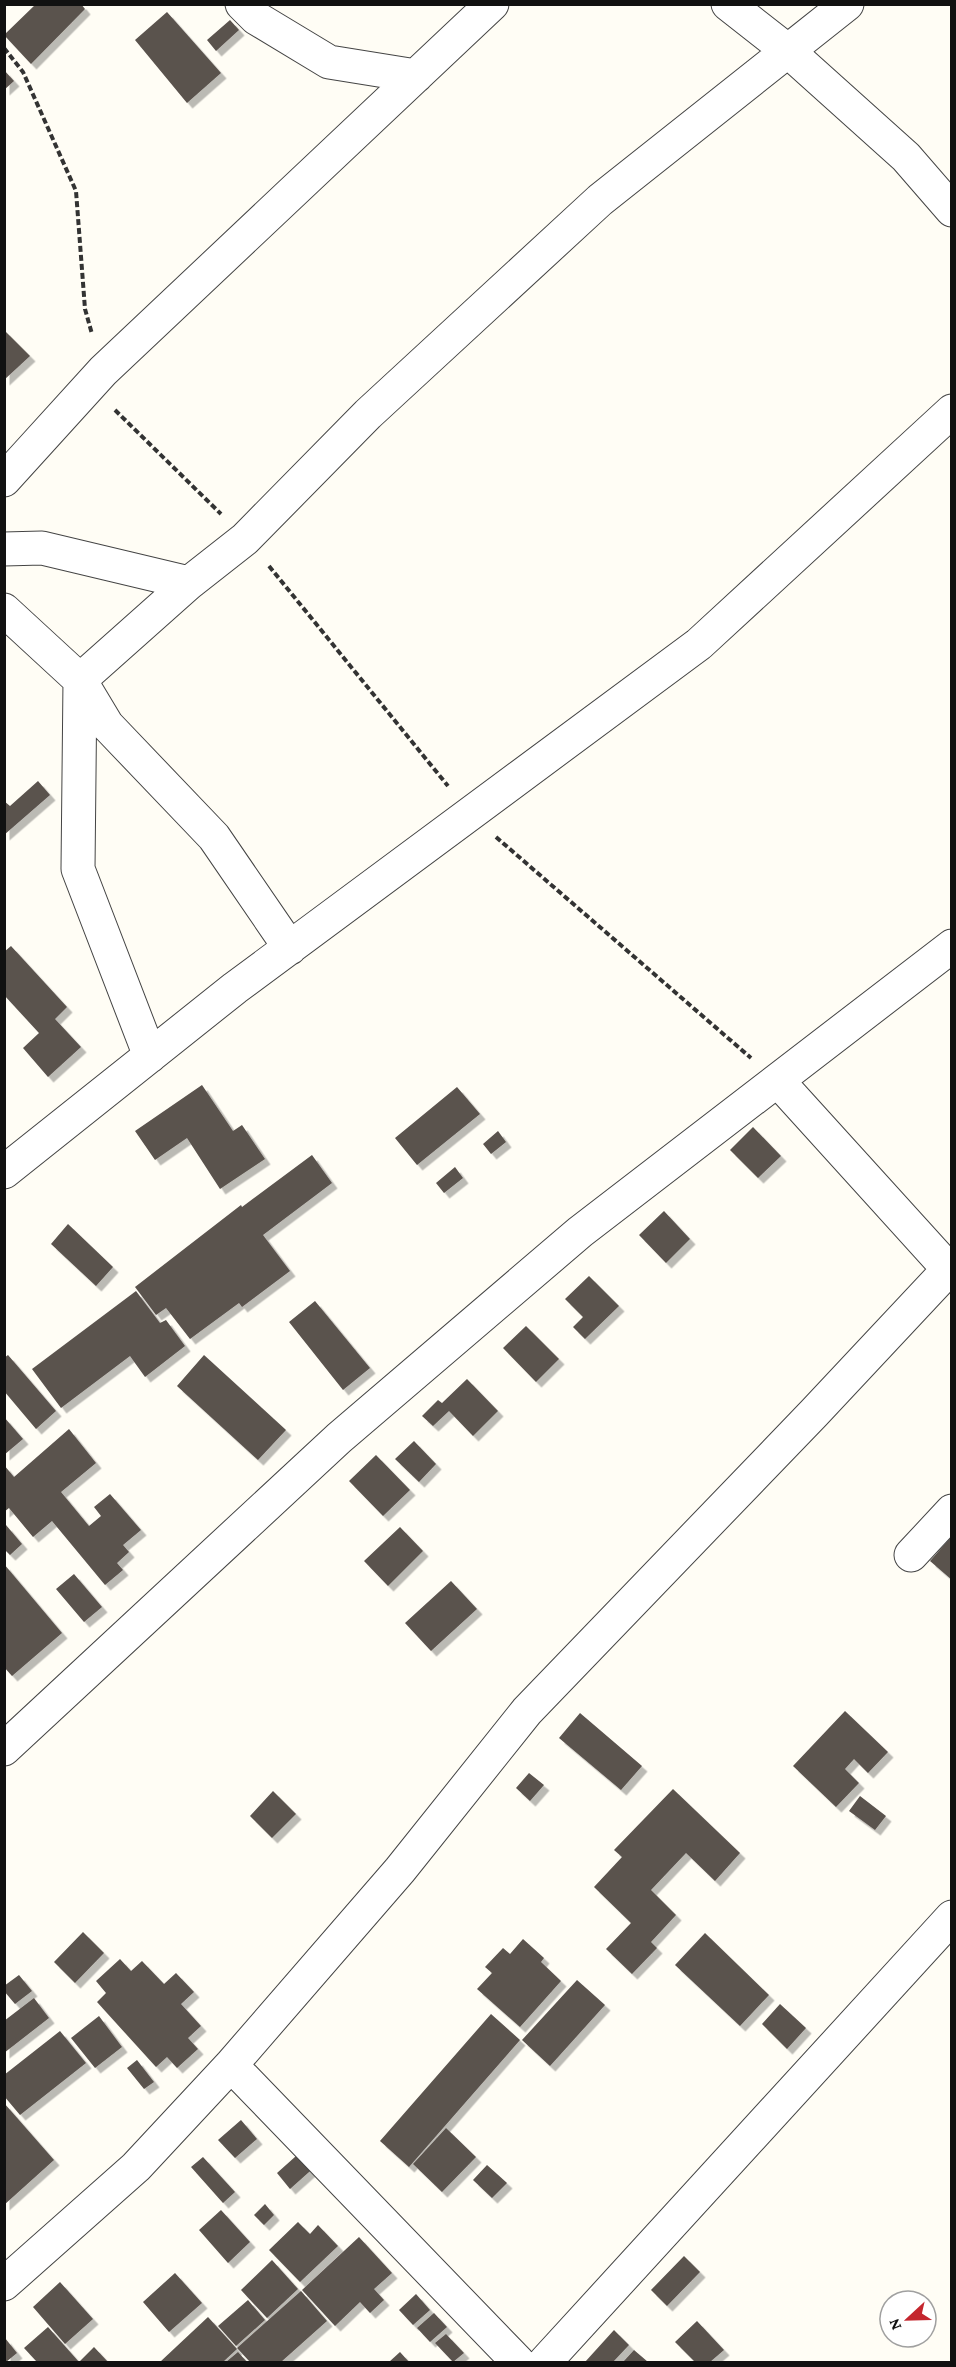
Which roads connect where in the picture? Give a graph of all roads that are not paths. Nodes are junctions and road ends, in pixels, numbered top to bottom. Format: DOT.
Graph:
graph roads {
  1 [pos="242,4"];
  2 [pos="492,4"];
  3 [pos="728,4"];
  4 [pos="847,4"];
  5 [pos="788,51"];
  6 [pos="416,76"];
  7 [pos="951,210"];
  8 [pos="951,411"];
  9 [pos="4,480"];
  10 [pos="4,549"];
  11 [pos="189,583"];
  12 [pos="4,610"];
  13 [pos="80,680"];
  14 [pos="951,946"];
  15 [pos="290,948"];
  16 [pos="150,1056"];
  17 [pos="777,1081"];
  18 [pos="4,1172"];
  19 [pos="950,1271"];
  20 [pos="951,1511"];
  21 [pos="911,1555"];
  22 [pos="4,1749"];
  23 [pos="951,1917"];
  24 [pos="231,2065"];
  25 [pos="4,2284"];
  26 [pos="518,2362"];
  27 [pos="545,2362"];
  1 -- 6 [label="street"];
  2 -- 6 [label="street"];
  3 -- 5 [label="street"];
  4 -- 5 [label="street"];
  5 -- 7 [label="street"];
  5 -- 11 [label="street"];
  6 -- 9 [label="street"];
  8 -- 15 [label="street"];
  10 -- 11 [label="street"];
  11 -- 13 [label="street"];
  12 -- 13 [label="street"];
  13 -- 15 [label="street"];
  13 -- 16 [label="street"];
  14 -- 17 [label="street"];
  15 -- 16 [label="street"];
  16 -- 18 [label="street"];
  17 -- 19 [label="street"];
  17 -- 22 [label="street"];
  19 -- 24 [label="street"];
  20 -- 21 [label="street"];
  23 -- 27 [label="street"];
  24 -- 25 [label="street"];
  24 -- 26 [label="street"];
}
